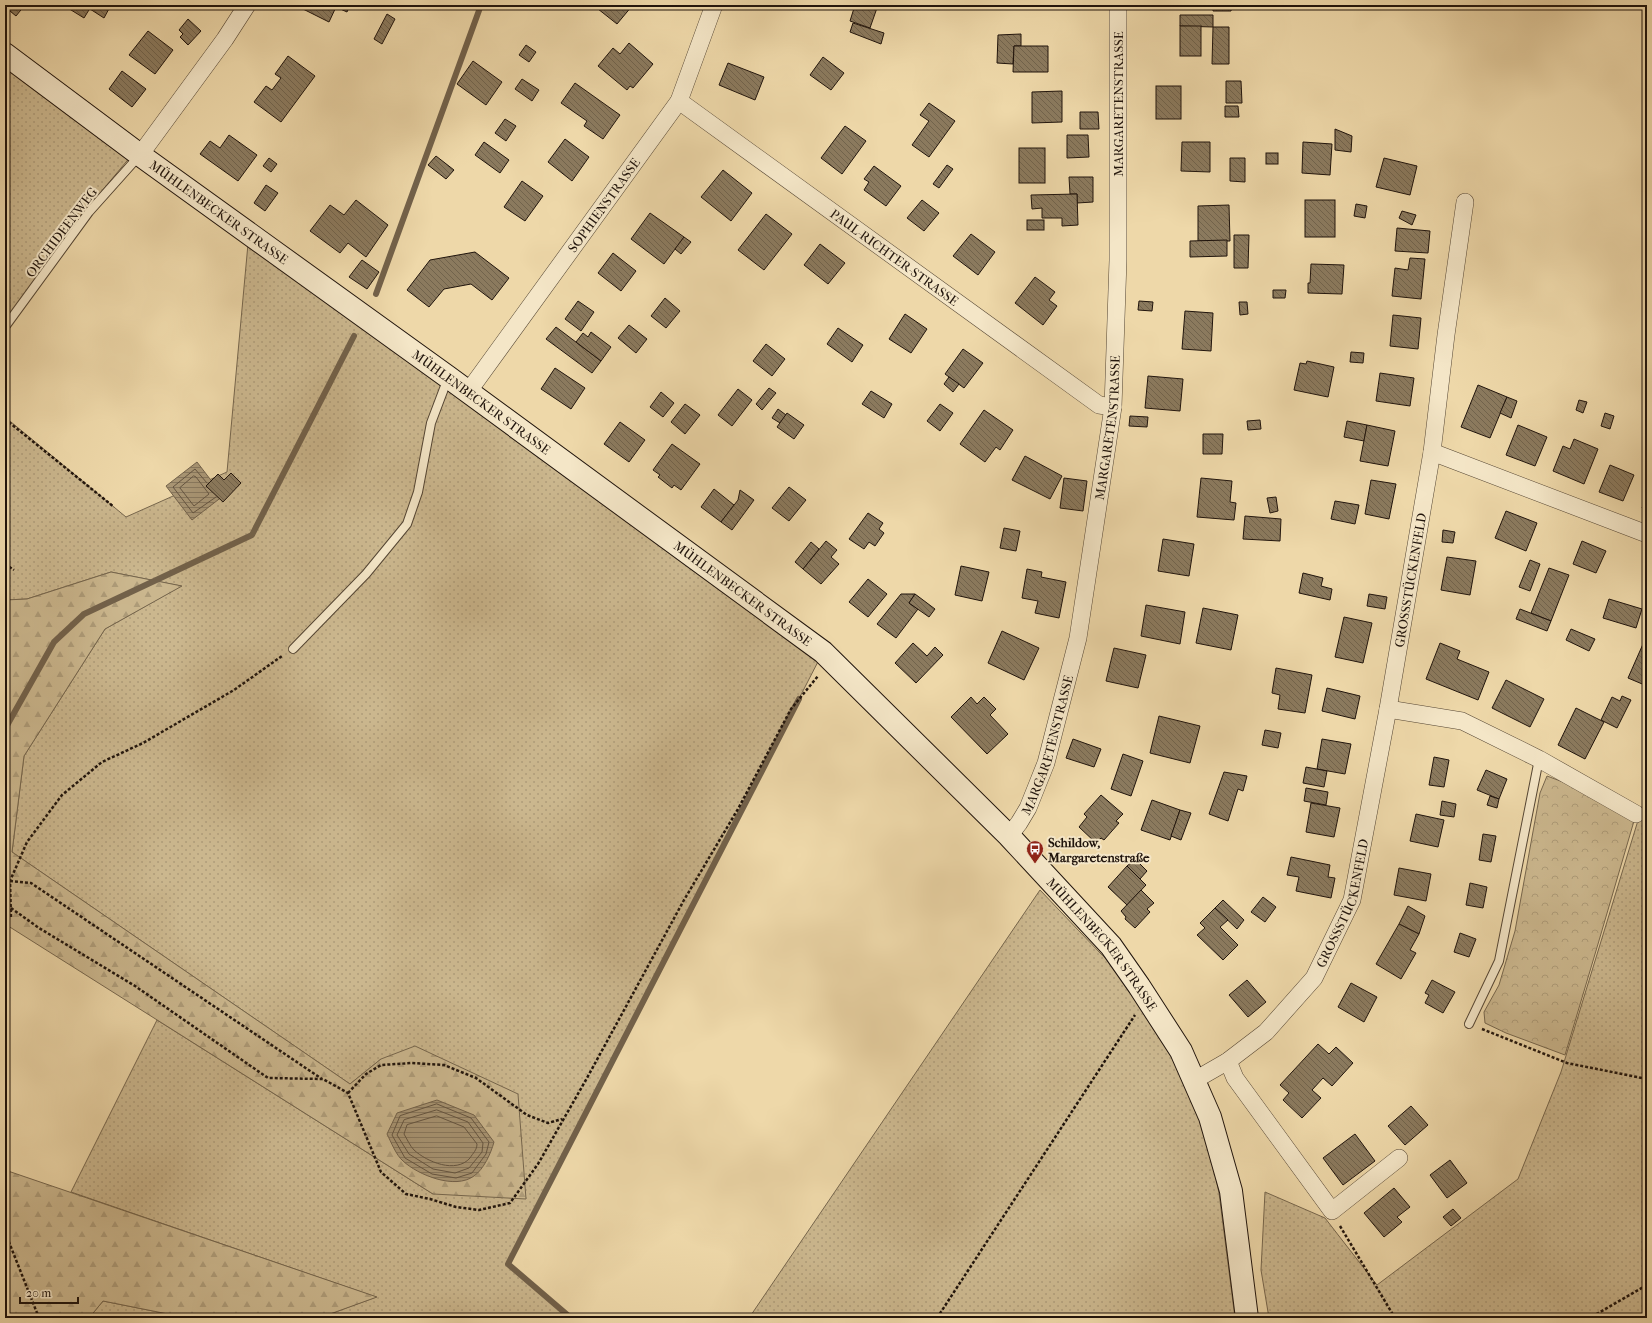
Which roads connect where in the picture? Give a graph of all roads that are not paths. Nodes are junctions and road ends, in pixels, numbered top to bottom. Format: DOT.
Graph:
graph roads {
  1 [pos="247,5"];
  2 [pos="714,5"];
  3 [pos="1118,5"];
  4 [pos="5,54"];
  5 [pos="678,101"];
  6 [pos="140,155"];
  7 [pos="1465,202"];
  8 [pos="5,327"];
  9 [pos="448,377"];
  10 [pos="468,392"];
  11 [pos="1113,407"];
  12 [pos="1432,452"];
  13 [pos="1647,534"];
  14 [pos="293,649"];
  15 [pos="1388,709"];
  16 [pos="1539,760"];
  17 [pos="1636,814"];
  18 [pos="1009,836"];
  19 [pos="1470,1024"];
  20 [pos="1228,1061"];
  21 [pos="1195,1080"];
  22 [pos="1400,1158"];
  23 [pos="1247,1318"];
  1 -- 6 [label="street"];
  2 -- 5 [label="street, SOPHIENSTRASSE"];
  3 -- 11 [label="street, MARGARETENSTRASSE"];
  4 -- 6 [label="main road, MÜHLENBECKER STRASSE"];
  5 -- 10 [label="street, SOPHIENSTRASSE"];
  5 -- 11 [label="street, PAUL-RICHTER-STRASSE"];
  6 -- 8 [label="lane, ORCHIDEENWEG"];
  6 -- 9 [label="main road, MÜHLENBECKER STRASSE"];
  7 -- 12 [label="street, GROSSSTÜCKENFELD"];
  9 -- 10 [label="main road, MÜHLENBECKER STRASSE"];
  9 -- 14 [label="lane"];
  10 -- 18 [label="main road, MÜHLENBECKER STRASSE"];
  11 -- 18 [label="street, MARGARETENSTRASSE"];
  12 -- 13 [label="street"];
  12 -- 15 [label="street, GROSSSTÜCKENFELD"];
  15 -- 16 [label="street"];
  15 -- 20 [label="street, GROSSSTÜCKENFELD"];
  16 -- 17 [label="street"];
  16 -- 19 [label="lane"];
  18 -- 21 [label="main road, MÜHLENBECKER STRASSE"];
  20 -- 21 [label="street, GROSSSTÜCKENFELD"];
  20 -- 22 [label="street"];
  21 -- 23 [label="main road, MÜHLENBECKER STRASSE"];
}
